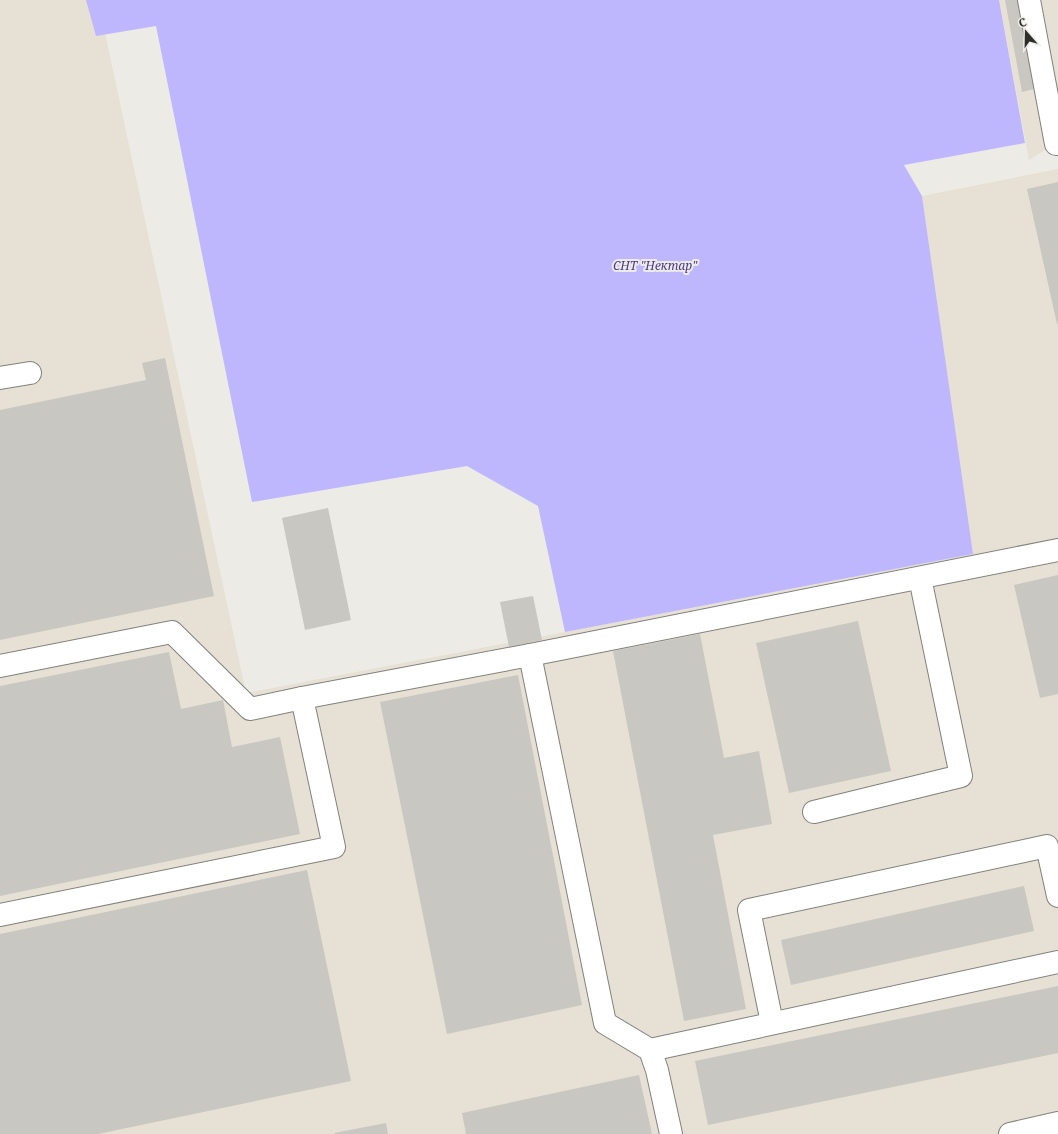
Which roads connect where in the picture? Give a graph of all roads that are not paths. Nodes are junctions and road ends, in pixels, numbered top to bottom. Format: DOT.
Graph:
graph roads {
  1 [pos="1029,0"];
  2 [pos="1058,144"];
  3 [pos="30,372"];
  4 [pos="0,378"];
  5 [pos="1058,550"];
  6 [pos="920,578"];
  7 [pos="530,655"];
  8 [pos="0,666"];
  9 [pos="302,698"];
  10 [pos="814,812"];
  11 [pos="1058,896"];
  12 [pos="0,915"];
  13 [pos="1058,962"];
  14 [pos="772,1023"];
  15 [pos="650,1050"];
  16 [pos="1058,1123"];
  17 [pos="671,1134"];
  18 [pos="1010,1134"];
  1 -- 2 [label="street"];
  3 -- 4 [label="street"];
  5 -- 6 [label="street"];
  6 -- 7 [label="street"];
  6 -- 10 [label="street"];
  7 -- 9 [label="street"];
  7 -- 15 [label="street"];
  8 -- 9 [label="street"];
  9 -- 12 [label="street"];
  11 -- 14 [label="street"];
  13 -- 14 [label="street"];
  14 -- 15 [label="street"];
  15 -- 17 [label="street"];
  16 -- 18 [label="street"];
}
